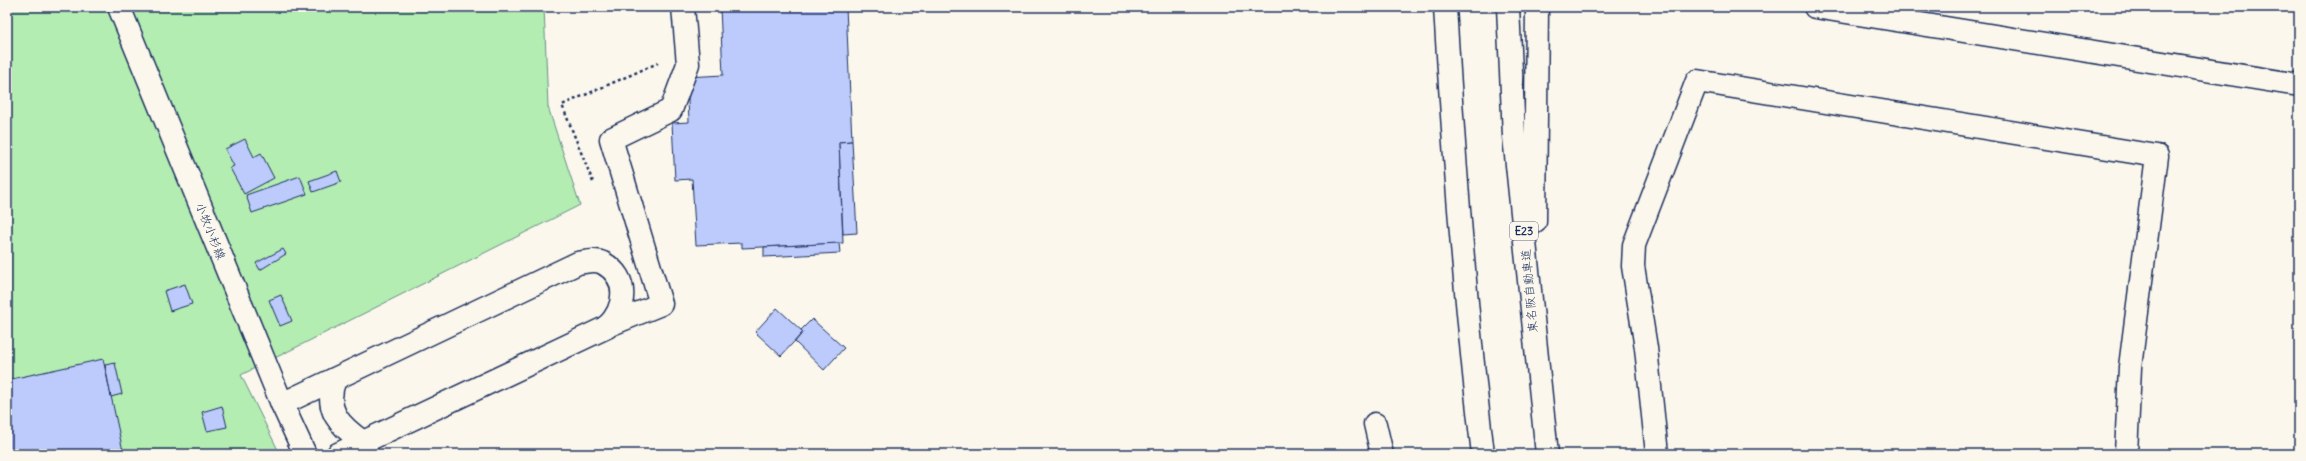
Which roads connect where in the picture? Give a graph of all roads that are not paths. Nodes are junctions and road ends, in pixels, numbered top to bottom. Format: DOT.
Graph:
graph roads {
  1 [pos="118,7"];
  2 [pos="683,7"];
  3 [pos="1445,7"];
  4 [pos="1508,7"];
  5 [pos="1537,7"];
  6 [pos="1815,7"];
  7 [pos="2299,85"];
  8 [pos="607,326"];
  9 [pos="1534,343"];
  10 [pos="335,379"];
  11 [pos="282,404"];
  12 [pos="1375,424"];
  13 [pos="363,442"];
  14 [pos="305,454"];
  15 [pos="338,454"];
  16 [pos="1382,454"];
  17 [pos="1483,454"];
  18 [pos="1547,454"];
  19 [pos="1657,454"];
  20 [pos="2126,454"];
  1 -- 11 [label="main road, 小牧小杉線"];
  2 -- 8 [label="main road"];
  3 -- 17 [label="main road"];
  4 -- 9 [label="main road, 東名阪自動車道 / E23"];
  5 -- 9 [label="main road"];
  6 -- 7 [label="main road"];
  8 -- 10 [label="main road"];
  8 -- 13 [label="main road"];
  9 -- 18 [label="main road, 東名阪自動車道 / E23"];
  10 -- 11 [label="main road"];
  10 -- 13 [label="main road"];
  11 -- 14 [label="main road, 小牧小杉線"];
  12 -- 16 [label="main road"];
  13 -- 15 [label="main road"];
  19 -- 20 [label="main road"];
}
